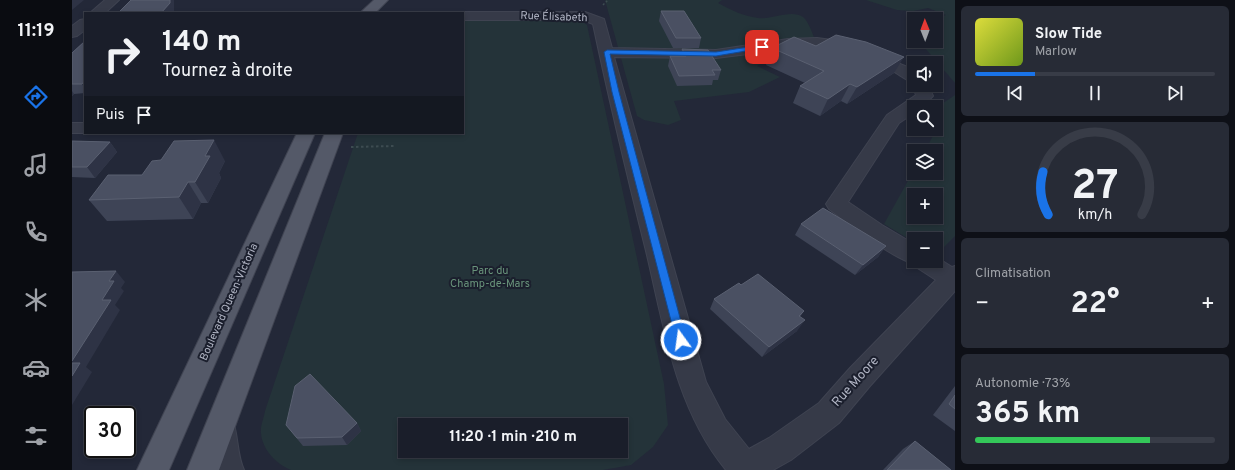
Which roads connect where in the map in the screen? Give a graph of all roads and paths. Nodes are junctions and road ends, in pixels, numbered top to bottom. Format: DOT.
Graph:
graph roads {
  1 [pos="113,0"];
  2 [pos="384,0"];
  3 [pos="98,12"];
  4 [pos="368,12"];
  5 [pos="382,12"];
  6 [pos="464,16"];
  7 [pos="84,24"];
  8 [pos="72,34"];
  9 [pos="607,52"];
  10 [pos="907,72"];
  11 [pos="923,92"];
  12 [pos="72,128"];
  13 [pos="84,128"];
  14 [pos="306,134"];
  15 [pos="331,140"];
  16 [pos="394,146"];
  17 [pos="907,251"];
  18 [pos="938,268"];
  19 [pos="954,276"];
  20 [pos="221,425"];
  21 [pos="153,470"];
  22 [pos="204,470"];
  23 [pos="228,470"];
  24 [pos="745,470"];
  1 -- 3 [label="street"];
  2 -- 4 [label="main road"];
  2 -- 5 [label="main road"];
  6 -- 9 [label="street, Rue Élisabeth"];
  7 -- 8 [label="street"];
  9 -- 10 [label="street"];
  9 -- 24 [label="street, Rue Élisabeth"];
  11 -- 17 [label="street"];
  12 -- 13 [label="street"];
  14 -- 21 [label="main road, Boulevard Queen-Victoria"];
  15 -- 16 [label="path"];
  15 -- 20 [label="main road"];
  18 -- 19 [label="street"];
  19 -- 24 [label="street, Rue Moore"];
  20 -- 22 [label="main road"];
  20 -- 23 [label="street"];
}
